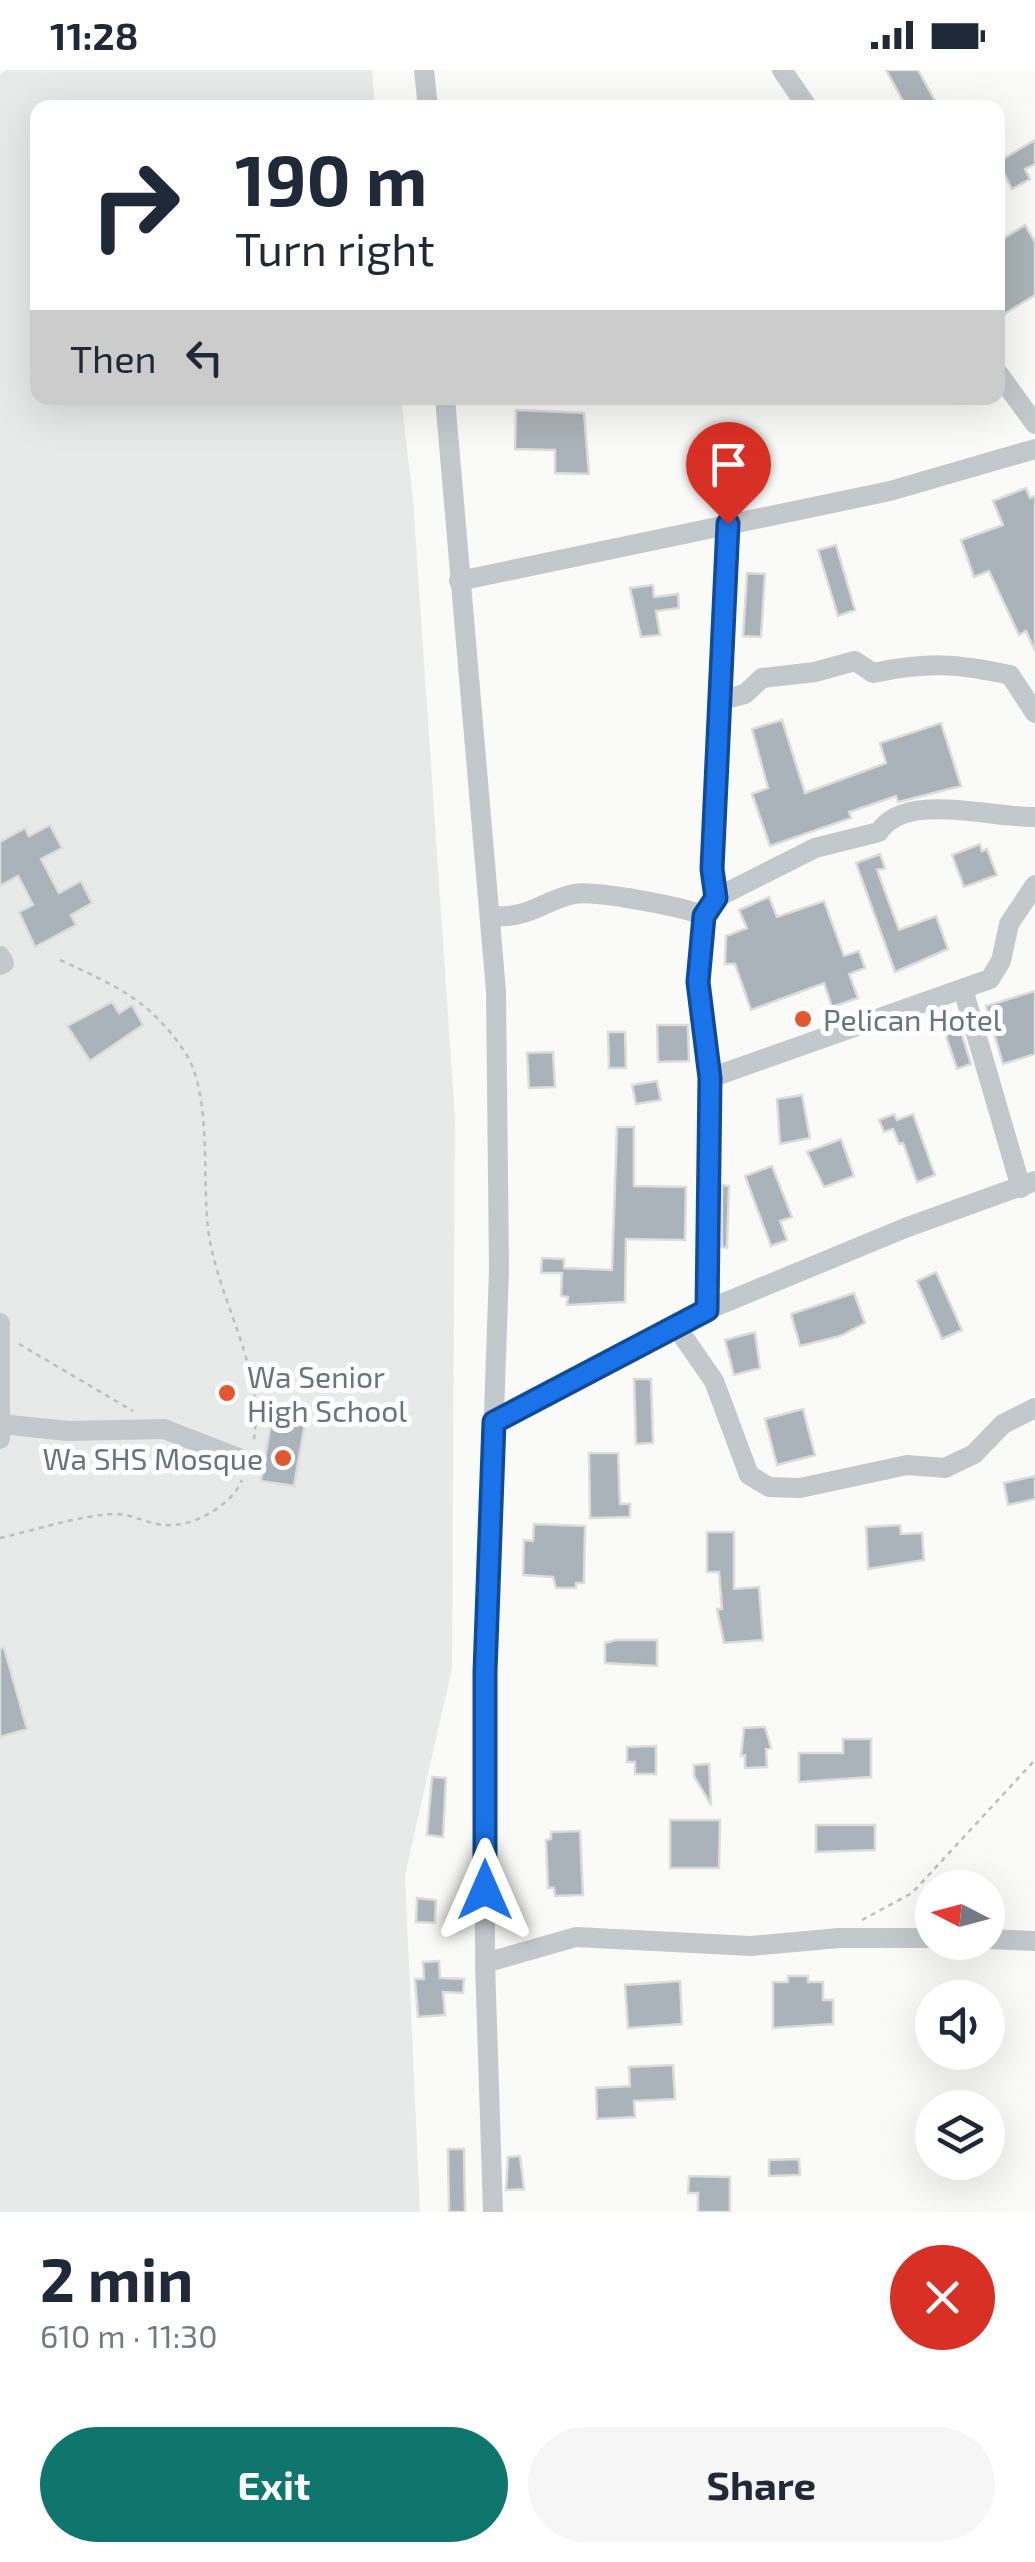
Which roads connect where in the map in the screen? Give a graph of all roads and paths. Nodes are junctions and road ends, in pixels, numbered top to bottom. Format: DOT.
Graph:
graph roads {
  1 [pos="424,70"];
  2 [pos="782,70"];
  3 [pos="427,100"];
  4 [pos="803,100"];
  5 [pos="1005,383"];
  6 [pos="446,405"];
  7 [pos="1034,422"];
  8 [pos="1035,449"];
  9 [pos="728,524"];
  10 [pos="459,582"];
  11 [pos="722,700"];
  12 [pos="1035,713"];
  13 [pos="1035,817"];
  14 [pos="1035,885"];
  15 [pos="716,898"];
  16 [pos="492,916"];
  17 [pos="704,916"];
  18 [pos="0,956"];
  19 [pos="60,960"];
  20 [pos="0,965"];
  21 [pos="964,990"];
  22 [pos="710,1078"];
  23 [pos="1028,1184"];
  24 [pos="707,1310"];
  25 [pos="675,1326"];
  26 [pos="2,1329"];
  27 [pos="1035,1408"];
  28 [pos="132,1410"];
  29 [pos="494,1422"];
  30 [pos="0,1424"];
  31 [pos="0,1439"];
  32 [pos="249,1462"];
  33 [pos="0,1538"];
  34 [pos="1035,1760"];
  35 [pos="839,1938"];
  36 [pos="915,1938"];
  37 [pos="1005,1940"];
  38 [pos="1035,1941"];
  39 [pos="484,1963"];
  40 [pos="493,2212"];
  1 -- 3 [label="street"];
  2 -- 4 [label="street"];
  5 -- 7 [label="street"];
  6 -- 10 [label="street"];
  8 -- 9 [label="street"];
  9 -- 10 [label="street"];
  9 -- 11 [label="street"];
  10 -- 16 [label="street"];
  11 -- 12 [label="street"];
  11 -- 15 [label="street"];
  13 -- 15 [label="street"];
  14 -- 21 [label="street"];
  15 -- 17 [label="street"];
  16 -- 17 [label="street"];
  16 -- 29 [label="street"];
  17 -- 22 [label="street"];
  18 -- 20 [label="street"];
  19 -- 32 [label="path"];
  21 -- 22 [label="street"];
  21 -- 23 [label="street"];
  22 -- 24 [label="street"];
  23 -- 24 [label="street"];
  24 -- 25 [label="street"];
  25 -- 27 [label="street"];
  25 -- 29 [label="street"];
  26 -- 28 [label="path"];
  26 -- 30 [label="street"];
  29 -- 39 [label="street"];
  30 -- 31 [label="street"];
  30 -- 32 [label="street"];
  32 -- 33 [label="path"];
  34 -- 35 [label="path"];
  35 -- 36 [label="street"];
  35 -- 39 [label="street"];
  37 -- 38 [label="street"];
  39 -- 40 [label="street"];
}
